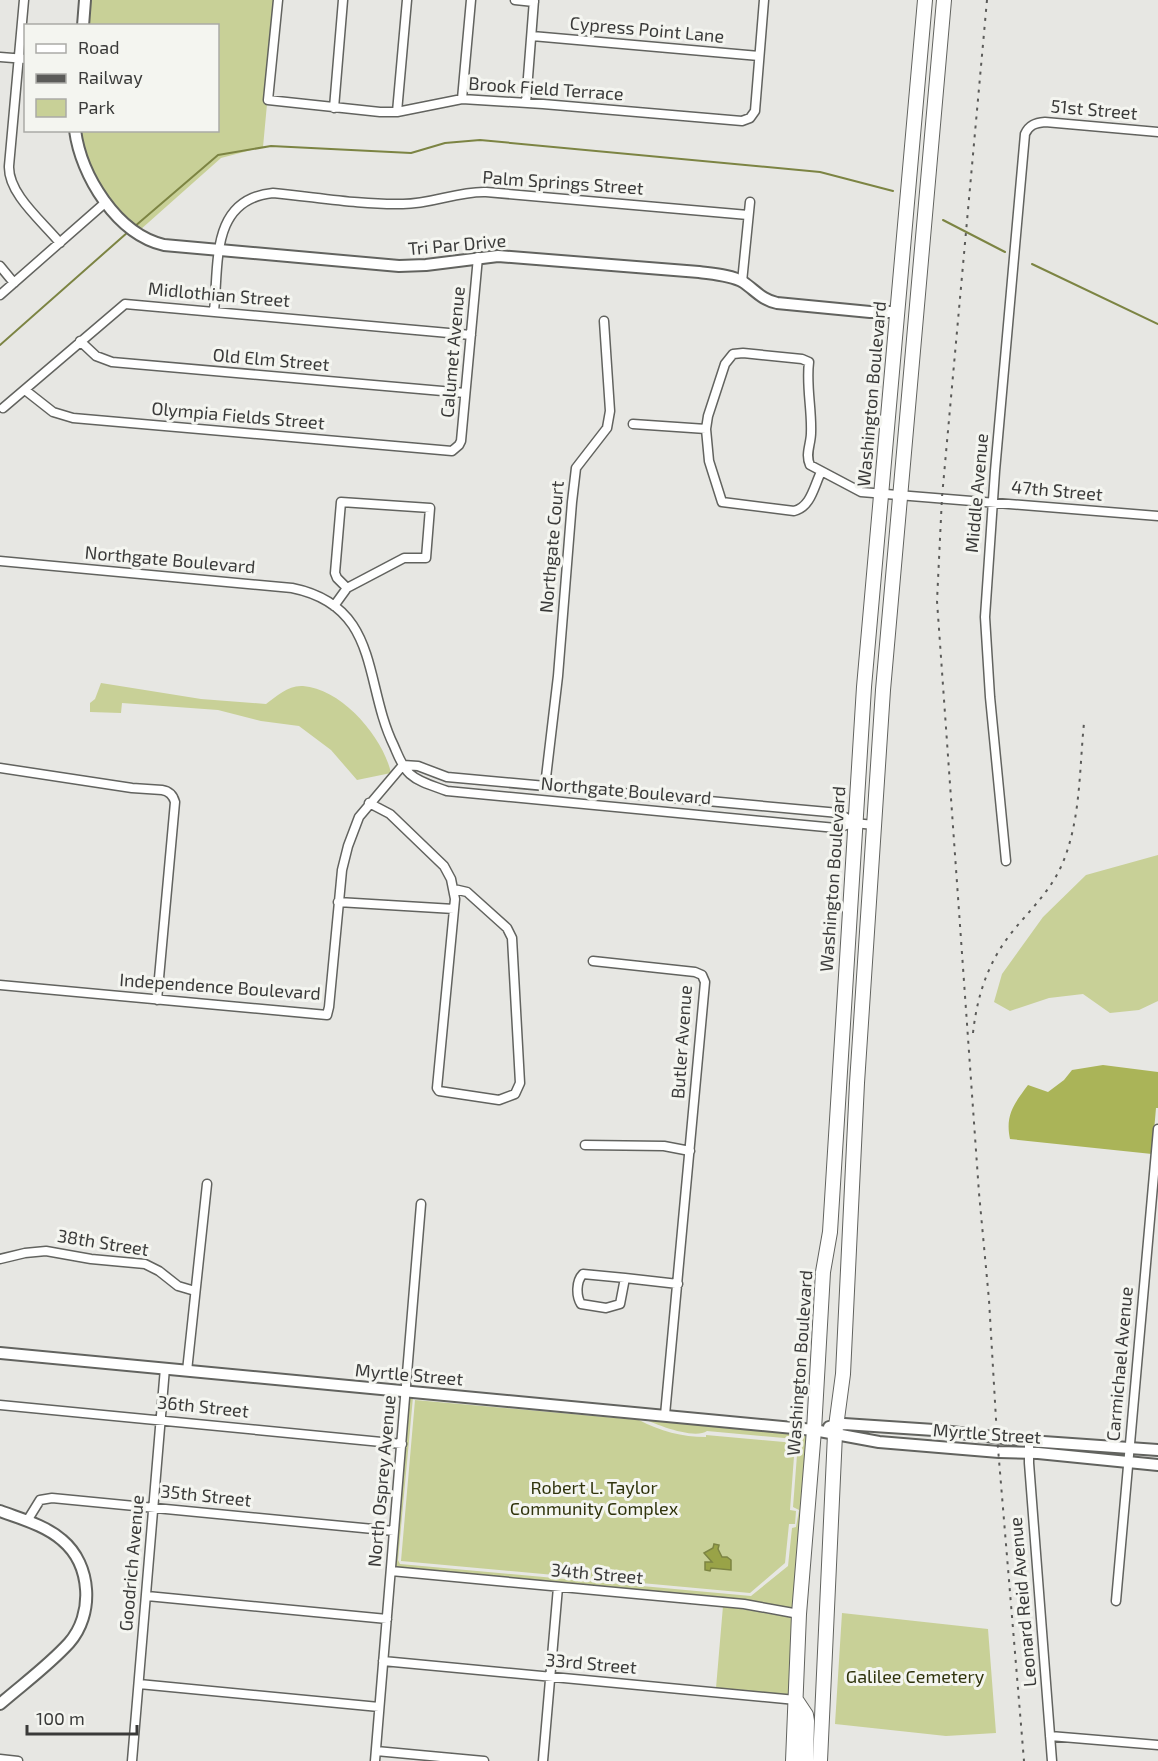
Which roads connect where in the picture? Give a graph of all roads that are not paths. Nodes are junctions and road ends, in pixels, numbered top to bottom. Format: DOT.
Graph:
graph roads {
  1 [pos="24,0"];
  2 [pos="85,0"];
  3 [pos="278,0"];
  4 [pos="343,0"];
  5 [pos="407,0"];
  6 [pos="471,0"];
  7 [pos="515,0"];
  8 [pos="764,0"];
  9 [pos="925,0"];
  10 [pos="931,0"];
  11 [pos="944,0"];
  12 [pos="534,1"];
  13 [pos="83,24"];
  14 [pos="532,36"];
  15 [pos="759,56"];
  16 [pos="0,57"];
  17 [pos="22,59"];
  18 [pos="936,97"];
  19 [pos="462,99"];
  20 [pos="526,103"];
  21 [pos="916,104"];
  22 [pos="334,108"];
  23 [pos="397,112"];
  24 [pos="1028,128"];
  25 [pos="75,132"];
  26 [pos="1158,132"];
  27 [pos="106,202"];
  28 [pos="750,202"];
  29 [pos="926,207"];
  30 [pos="748,215"];
  31 [pos="60,243"];
  32 [pos="220,250"];
  33 [pos="478,257"];
  34 [pos="0,266"];
  35 [pos="742,282"];
  36 [pos="14,283"];
  37 [pos="0,295"];
  38 [pos="214,311"];
  39 [pos="898,312"];
  40 [pos="604,321"];
  41 [pos="471,335"];
  42 [pos="80,341"];
  43 [pos="25,390"];
  44 [pos="465,393"];
  45 [pos="3,408"];
  46 [pos="907,423"];
  47 [pos="633,424"];
  48 [pos="706,429"];
  49 [pos="456,449"];
  50 [pos="821,472"];
  51 [pos="881,494"];
  52 [pos="900,495"];
  53 [pos="993,502"];
  54 [pos="1158,516"];
  55 [pos="0,561"];
  56 [pos="347,588"];
  57 [pos="334,606"];
  58 [pos="403,765"];
  59 [pos="0,768"];
  60 [pos="545,786"];
  61 [pos="369,803"];
  62 [pos="854,823"];
  63 [pos="874,825"];
  64 [pos="1006,861"];
  65 [pos="454,889"];
  66 [pos="338,902"];
  67 [pos="454,909"];
  68 [pos="593,961"];
  69 [pos="0,985"];
  70 [pos="157,1000"];
  71 [pos="1158,1129"];
  72 [pos="585,1145"];
  73 [pos="690,1150"];
  74 [pos="207,1184"];
  75 [pos="421,1204"];
  76 [pos="0,1259"];
  77 [pos="625,1278"];
  78 [pos="678,1284"];
  79 [pos="195,1291"];
  80 [pos="0,1353"];
  81 [pos="165,1368"];
  82 [pos="187,1371"];
  83 [pos="406,1391"];
  84 [pos="0,1405"];
  85 [pos="665,1415"];
  86 [pos="161,1419"];
  87 [pos="814,1430"];
  88 [pos="836,1430"];
  89 [pos="1029,1441"];
  90 [pos="402,1444"];
  91 [pos="1130,1448"];
  92 [pos="1158,1450"];
  93 [pos="1029,1453"];
  94 [pos="1129,1462"];
  95 [pos="1158,1465"];
  96 [pos="153,1508"];
  97 [pos="0,1511"];
  98 [pos="27,1521"];
  99 [pos="394,1531"];
  100 [pos="391,1570"];
  101 [pos="558,1587"];
  102 [pos="147,1596"];
  103 [pos="1116,1601"];
  104 [pos="799,1614"];
  105 [pos="387,1619"];
  106 [pos="383,1661"];
  107 [pos="551,1677"];
  108 [pos="139,1684"];
  109 [pos="796,1700"];
  110 [pos="0,1704"];
  111 [pos="379,1707"];
  112 [pos="1050,1736"];
  113 [pos="1158,1745"];
  114 [pos="376,1751"];
  115 [pos="0,1759"];
  116 [pos="18,1761"];
  117 [pos="132,1761"];
  118 [pos="375,1761"];
  119 [pos="484,1761"];
  120 [pos="543,1761"];
  121 [pos="793,1761"];
  122 [pos="806,1761"];
  123 [pos="820,1761"];
  124 [pos="1052,1761"];
  1 -- 17 [label="street"];
  2 -- 13 [label="street"];
  3 -- 22 [label="street, Brook Field Terrace"];
  4 -- 22 [label="street"];
  5 -- 23 [label="street"];
  6 -- 19 [label="street"];
  7 -- 12 [label="street"];
  8 -- 15 [label="street"];
  9 -- 21 [label="main road, Washington Boulevard"];
  10 -- 18 [label="main road"];
  11 -- 18 [label="main road, Washington Boulevard"];
  12 -- 14 [label="street"];
  14 -- 15 [label="street, Cypress Point Lane"];
  14 -- 20 [label="street"];
  15 -- 20 [label="street, Brook Field Terrace"];
  16 -- 17 [label="street"];
  17 -- 31 [label="street"];
  18 -- 29 [label="main road, Washington Boulevard"];
  19 -- 20 [label="street, Brook Field Terrace"];
  19 -- 23 [label="street, Brook Field Terrace"];
  21 -- 29 [label="main road"];
  21 -- 39 [label="main road, Washington Boulevard"];
  22 -- 23 [label="street, Brook Field Terrace"];
  24 -- 26 [label="street, 51st Street"];
  24 -- 53 [label="street, Middle Avenue"];
  25 -- 27 [label="street, Tri Par Drive"];
  27 -- 31 [label="street"];
  27 -- 32 [label="street, Tri Par Drive"];
  28 -- 30 [label="street"];
  29 -- 46 [label="main road, Washington Boulevard"];
  30 -- 32 [label="street, Palm Springs Street"];
  30 -- 35 [label="street"];
  31 -- 36 [label="street"];
  32 -- 33 [label="street, Tri Par Drive"];
  32 -- 38 [label="street, Palm Springs Street"];
  33 -- 35 [label="street, Tri Par Drive"];
  33 -- 41 [label="street, Calumet Avenue"];
  34 -- 36 [label="street"];
  35 -- 39 [label="street, Tri Par Drive"];
  36 -- 37 [label="street"];
  38 -- 41 [label="street, Midlothian Street"];
  38 -- 42 [label="street, Midlothian Street"];
  39 -- 46 [label="main road"];
  39 -- 51 [label="main road, Washington Boulevard"];
  40 -- 60 [label="street, Northgate Court"];
  41 -- 44 [label="street, Calumet Avenue"];
  42 -- 43 [label="street, Midlothian Street"];
  42 -- 44 [label="street, Old Elm Street"];
  43 -- 45 [label="street, Midlothian Street"];
  43 -- 49 [label="street, Olympia Fields Street"];
  44 -- 49 [label="street, Calumet Avenue"];
  46 -- 52 [label="main road, Washington Boulevard"];
  47 -- 48 [label="street"];
  48 -- 50 [label="street"];
  48 -- 50 [label="street"];
  50 -- 51 [label="street, 47th Street"];
  51 -- 52 [label="street, 47th Street"];
  51 -- 62 [label="main road, Washington Boulevard"];
  52 -- 53 [label="street, 47th Street"];
  52 -- 63 [label="main road, Washington Boulevard"];
  53 -- 54 [label="street, 47th Street"];
  53 -- 64 [label="street, Middle Avenue"];
  55 -- 57 [label="street, Northgate Boulevard"];
  56 -- 56 [label="street"];
  56 -- 57 [label="street"];
  57 -- 58 [label="street, Northgate Boulevard"];
  58 -- 60 [label="street, Northgate Boulevard"];
  58 -- 61 [label="street, Independence Boulevard"];
  58 -- 62 [label="street, Northgate Boulevard"];
  59 -- 70 [label="street"];
  60 -- 62 [label="street, Northgate Boulevard"];
  61 -- 65 [label="street"];
  61 -- 66 [label="street, Independence Boulevard"];
  62 -- 63 [label="street, Northgate Boulevard"];
  62 -- 87 [label="main road, Washington Boulevard"];
  63 -- 88 [label="main road, Washington Boulevard"];
  65 -- 67 [label="street"];
  65 -- 67 [label="street"];
  66 -- 67 [label="street"];
  66 -- 70 [label="street, Independence Boulevard"];
  68 -- 73 [label="street, Butler Avenue"];
  69 -- 70 [label="street, Independence Boulevard"];
  71 -- 91 [label="street, Carmichael Avenue"];
  72 -- 73 [label="street"];
  73 -- 78 [label="street, Butler Avenue"];
  74 -- 79 [label="street"];
  75 -- 83 [label="street, North Osprey Avenue"];
  76 -- 79 [label="street, 38th Street"];
  77 -- 77 [label="street"];
  77 -- 78 [label="street"];
  78 -- 85 [label="street, Butler Avenue"];
  79 -- 82 [label="street"];
  80 -- 81 [label="street, Myrtle Street"];
  81 -- 82 [label="street, Myrtle Street"];
  81 -- 86 [label="street, Goodrich Avenue"];
  82 -- 83 [label="street, Myrtle Street"];
  83 -- 85 [label="street, Myrtle Street"];
  83 -- 90 [label="street, North Osprey Avenue"];
  84 -- 86 [label="street, 36th Street"];
  85 -- 87 [label="street, Myrtle Street"];
  86 -- 90 [label="street, 36th Street"];
  86 -- 96 [label="street, Goodrich Avenue"];
  87 -- 88 [label="street, Myrtle Street"];
  87 -- 104 [label="main road, Washington Boulevard"];
  88 -- 89 [label="street, Myrtle Street"];
  88 -- 93 [label="street, Myrtle Street"];
  88 -- 123 [label="main road, Washington Boulevard"];
  89 -- 91 [label="street, Myrtle Street"];
  89 -- 93 [label="street, Leonard Reid Avenue"];
  90 -- 99 [label="street, North Osprey Avenue"];
  91 -- 92 [label="street, Myrtle Street"];
  91 -- 94 [label="street, Carmichael Avenue"];
  93 -- 94 [label="street, Myrtle Street"];
  93 -- 112 [label="street, Leonard Reid Avenue"];
  94 -- 95 [label="street, Myrtle Street"];
  94 -- 103 [label="street, Carmichael Avenue"];
  96 -- 98 [label="street, 35th Street"];
  96 -- 99 [label="street, 35th Street"];
  96 -- 102 [label="street, Goodrich Avenue"];
  97 -- 98 [label="street"];
  98 -- 110 [label="street"];
  99 -- 100 [label="street, North Osprey Avenue"];
  100 -- 101 [label="street, 34th Street"];
  100 -- 105 [label="street, North Osprey Avenue"];
  101 -- 104 [label="street, 34th Street"];
  101 -- 107 [label="street"];
  102 -- 105 [label="street"];
  102 -- 108 [label="street, Goodrich Avenue"];
  104 -- 109 [label="main road, Washington Boulevard"];
  105 -- 106 [label="street, North Osprey Avenue"];
  106 -- 107 [label="street, 33rd Street"];
  106 -- 111 [label="street, North Osprey Avenue"];
  107 -- 109 [label="street, 33rd Street"];
  107 -- 120 [label="street"];
  108 -- 111 [label="street"];
  108 -- 117 [label="street, Goodrich Avenue"];
  109 -- 121 [label="main road, Washington Boulevard"];
  109 -- 122 [label="main road"];
  111 -- 114 [label="street, North Osprey Avenue"];
  112 -- 113 [label="street"];
  112 -- 124 [label="street, Leonard Reid Avenue"];
  114 -- 118 [label="street, North Osprey Avenue"];
  114 -- 119 [label="street"];
  115 -- 116 [label="street"];
}
